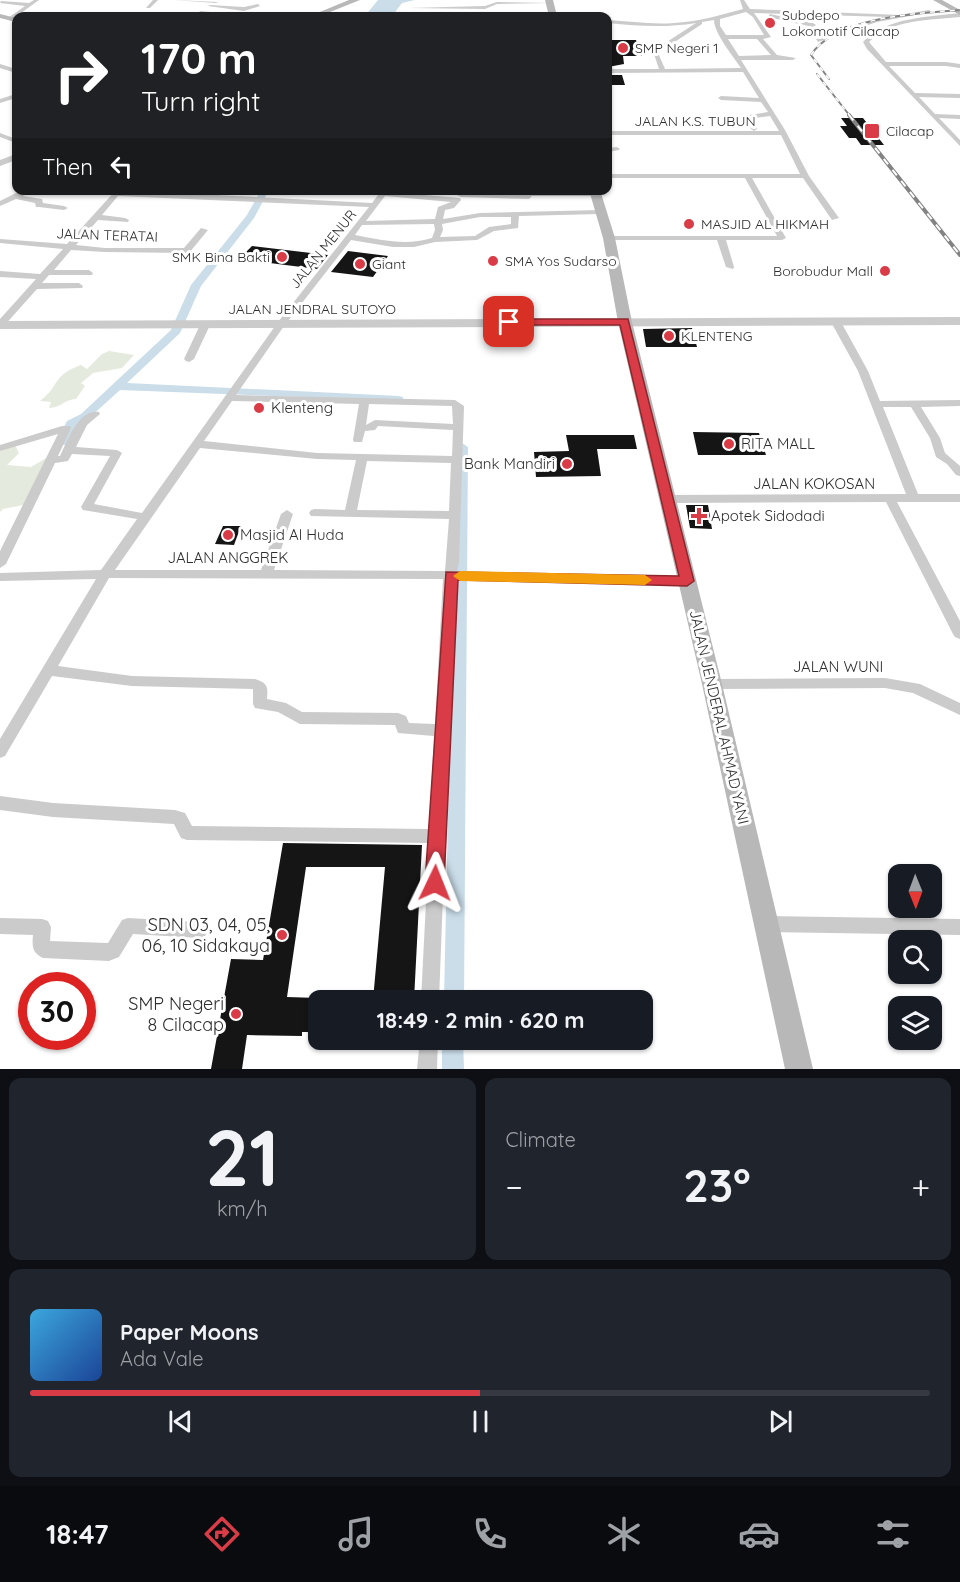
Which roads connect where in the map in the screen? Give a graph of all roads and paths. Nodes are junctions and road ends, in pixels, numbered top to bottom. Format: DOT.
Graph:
graph roads {
  1 [pos="37,0"];
  2 [pos="156,0"];
  3 [pos="175,0"];
  4 [pos="324,0"];
  5 [pos="417,0"];
  6 [pos="432,0"];
  7 [pos="742,0"];
  8 [pos="937,0"];
  9 [pos="217,1"];
  10 [pos="497,1"];
  11 [pos="1,2"];
  12 [pos="352,2"];
  13 [pos="549,2"];
  14 [pos="258,4"];
  15 [pos="30,5"];
  16 [pos="210,6"];
  17 [pos="148,7"];
  18 [pos="411,8"];
  19 [pos="430,8"];
  20 [pos="449,8"];
  21 [pos="479,8"];
  22 [pos="749,11"];
  23 [pos="21,12"];
  24 [pos="202,12"];
  25 [pos="325,12"];
  26 [pos="410,12"];
  27 [pos="430,12"];
  28 [pos="449,12"];
  29 [pos="482,12"];
  30 [pos="811,12"];
  31 [pos="958,12"];
  32 [pos="898,16"];
  33 [pos="717,18"];
  34 [pos="702,20"];
  35 [pos="612,22"];
  36 [pos="640,25"];
  37 [pos="675,26"];
  38 [pos="645,33"];
  39 [pos="659,33"];
  40 [pos="723,37"];
  41 [pos="759,37"];
  42 [pos="818,40"];
  43 [pos="775,57"];
  44 [pos="737,58"];
  45 [pos="793,58"];
  46 [pos="885,64"];
  47 [pos="960,66"];
  48 [pos="745,70"];
  49 [pos="612,71"];
  50 [pos="663,71"];
  51 [pos="913,95"];
  52 [pos="960,96"];
  53 [pos="722,98"];
  54 [pos="763,100"];
  55 [pos="771,114"];
  56 [pos="933,116"];
  57 [pos="960,117"];
  58 [pos="754,129"];
  59 [pos="612,131"];
  60 [pos="671,131"];
  61 [pos="782,132"];
  62 [pos="960,144"];
  63 [pos="617,149"];
  64 [pos="612,150"];
  65 [pos="612,176"];
  66 [pos="805,176"];
  67 [pos="747,177"];
  68 [pos="20,195"];
  69 [pos="115,195"];
  70 [pos="167,195"];
  71 [pos="383,195"];
  72 [pos="460,195"];
  73 [pos="524,195"];
  74 [pos="529,195"];
  75 [pos="543,195"];
  76 [pos="16,197"];
  77 [pos="597,199"];
  78 [pos="0,204"];
  79 [pos="375,205"];
  80 [pos="64,208"];
  81 [pos="532,214"];
  82 [pos="515,215"];
  83 [pos="95,217"];
  84 [pos="835,218"];
  85 [pos="125,220"];
  86 [pos="439,221"];
  87 [pos="362,223"];
  88 [pos="204,230"];
  89 [pos="350,237"];
  90 [pos="609,238"];
  91 [pos="721,239"];
  92 [pos="435,240"];
  93 [pos="0,241"];
  94 [pos="69,248"];
  95 [pos="730,267"];
  96 [pos="89,273"];
  97 [pos="0,274"];
  98 [pos="44,275"];
  99 [pos="34,286"];
  100 [pos="79,286"];
  101 [pos="960,321"];
  102 [pos="625,322"];
  103 [pos="836,322"];
  104 [pos="281,324"];
  105 [pos="0,325"];
  106 [pos="205,325"];
  107 [pos="189,359"];
  108 [pos="234,391"];
  109 [pos="364,402"];
  110 [pos="914,403"];
  111 [pos="960,403"];
  112 [pos="876,404"];
  113 [pos="95,414"];
  114 [pos="76,424"];
  115 [pos="458,427"];
  116 [pos="197,444"];
  117 [pos="0,448"];
  118 [pos="58,457"];
  119 [pos="362,458"];
  120 [pos="457,460"];
  121 [pos="960,473"];
  122 [pos="960,498"];
  123 [pos="667,499"];
  124 [pos="890,499"];
  125 [pos="914,499"];
  126 [pos="315,513"];
  127 [pos="350,513"];
  128 [pos="286,514"];
  129 [pos="455,514"];
  130 [pos="145,518"];
  131 [pos="105,574"];
  132 [pos="266,574"];
  133 [pos="1,575"];
  134 [pos="457,576"];
  135 [pos="687,581"];
  136 [pos="960,634"];
  137 [pos="49,670"];
  138 [pos="712,684"];
  139 [pos="960,708"];
  140 [pos="442,730"];
  141 [pos="0,752"];
  142 [pos="0,802"];
  143 [pos="437,837"];
  144 [pos="766,924"];
  145 [pos="0,926"];
  146 [pos="960,927"];
  147 [pos="199,930"];
  148 [pos="430,990"];
  149 [pos="429,1050"];
  150 [pos="428,1069"];
  151 [pos="799,1069"];
  1 -- 15 [label="street"];
  2 -- 17 [label="street"];
  3 -- 9 [label="street"];
  4 -- 12 [label="street"];
  5 -- 18 [label="street"];
  6 -- 19 [label="street"];
  7 -- 22 [label="street"];
  8 -- 31 [label="main road"];
  9 -- 16 [label="street"];
  10 -- 13 [label="street"];
  10 -- 21 [label="street"];
  11 -- 15 [label="street"];
  12 -- 25 [label="main road"];
  14 -- 16 [label="street"];
  15 -- 23 [label="street"];
  16 -- 24 [label="street"];
  18 -- 19 [label="street"];
  18 -- 26 [label="street"];
  19 -- 20 [label="street"];
  19 -- 27 [label="street"];
  20 -- 21 [label="street"];
  20 -- 28 [label="street"];
  21 -- 29 [label="street"];
  22 -- 30 [label="street"];
  22 -- 30 [label="street"];
  22 -- 33 [label="street"];
  22 -- 41 [label="street"];
  30 -- 32 [label="street"];
  31 -- 32 [label="street"];
  31 -- 46 [label="street"];
  32 -- 42 [label="street"];
  33 -- 34 [label="street"];
  33 -- 40 [label="street"];
  34 -- 37 [label="street"];
  34 -- 50 [label="street"];
  35 -- 36 [label="street"];
  36 -- 37 [label="street"];
  36 -- 38 [label="street"];
  37 -- 39 [label="street"];
  40 -- 41 [label="street"];
  40 -- 44 [label="street"];
  41 -- 43 [label="street"];
  43 -- 44 [label="street"];
  43 -- 45 [label="street"];
  44 -- 48 [label="street"];
  46 -- 47 [label="street"];
  46 -- 51 [label="street"];
  48 -- 50 [label="street"];
  48 -- 54 [label="street"];
  49 -- 50 [label="street"];
  51 -- 52 [label="street"];
  51 -- 56 [label="street"];
  53 -- 54 [label="street"];
  54 -- 55 [label="street"];
  55 -- 58 [label="street"];
  55 -- 61 [label="street"];
  56 -- 57 [label="street"];
  56 -- 62 [label="street"];
  58 -- 60 [label="street, JALAN K.S. TUBUN"];
  58 -- 61 [label="street, JALAN K.S. TUBUN"];
  59 -- 60 [label="street, JALAN K.S. TUBUN"];
  60 -- 61 [label="street, JALAN K.S. TUBUN"];
  61 -- 66 [label="street"];
  63 -- 64 [label="street"];
  65 -- 67 [label="street"];
  66 -- 67 [label="street"];
  66 -- 84 [label="street"];
  67 -- 91 [label="street"];
  68 -- 76 [label="street"];
  69 -- 83 [label="street"];
  70 -- 79 [label="street"];
  71 -- 79 [label="street, JALAN MENUR"];
  72 -- 73 [label="street"];
  72 -- 86 [label="street"];
  74 -- 81 [label="street"];
  75 -- 77 [label="street"];
  76 -- 78 [label="street"];
  76 -- 80 [label="street"];
  77 -- 81 [label="street"];
  77 -- 90 [label="main road, JALAN JENDERAL AHMAD YANI"];
  79 -- 87 [label="street, JALAN MENUR"];
  81 -- 82 [label="street"];
  82 -- 86 [label="street"];
  82 -- 92 [label="street"];
  83 -- 85 [label="street"];
  83 -- 94 [label="street"];
  86 -- 87 [label="street"];
  86 -- 92 [label="street"];
  87 -- 89 [label="street, JALAN MENUR"];
  88 -- 94 [label="street, JALAN TERATAI"];
  89 -- 92 [label="street"];
  89 -- 104 [label="street, JALAN MENUR"];
  90 -- 91 [label="street"];
  90 -- 102 [label="main road, JALAN JENDERAL AHMAD YANI"];
  91 -- 95 [label="street"];
  93 -- 94 [label="street, JALAN TERATAI"];
  94 -- 98 [label="street"];
  96 -- 98 [label="street"];
  97 -- 98 [label="street"];
  98 -- 99 [label="street"];
  99 -- 100 [label="street"];
  99 -- 105 [label="street"];
  101 -- 103 [label="street, JALAN JENDRAL SUTOYO"];
  102 -- 103 [label="street, JALAN JENDRAL SUTOYO"];
  102 -- 104 [label="street, JALAN JENDRAL SUTOYO"];
  102 -- 123 [label="main road, JALAN JENDERAL AHMAD YANI"];
  103 -- 112 [label="street"];
  104 -- 106 [label="street, JALAN JENDRAL SUTOYO"];
  104 -- 108 [label="street, JALAN MENUR"];
  105 -- 106 [label="street, JALAN JENDRAL SUTOYO"];
  106 -- 107 [label="street"];
  108 -- 109 [label="street"];
  108 -- 116 [label="street, JALAN MENUR"];
  109 -- 115 [label="street"];
  109 -- 115 [label="street"];
  110 -- 111 [label="street"];
  110 -- 112 [label="street"];
  110 -- 121 [label="street"];
  112 -- 125 [label="street"];
  113 -- 114 [label="street"];
  114 -- 117 [label="street"];
  114 -- 118 [label="street"];
  114 -- 118 [label="street"];
  115 -- 120 [label="street"];
  116 -- 119 [label="street"];
  116 -- 130 [label="street, JALAN MENUR"];
  118 -- 130 [label="street"];
  118 -- 133 [label="street"];
  119 -- 120 [label="street"];
  119 -- 127 [label="street"];
  120 -- 129 [label="street"];
  122 -- 125 [label="street, JALAN KOKOSAN"];
  123 -- 124 [label="street, JALAN KOKOSAN"];
  123 -- 135 [label="main road, JALAN JENDERAL AHMAD YANI"];
  124 -- 125 [label="street, JALAN KOKOSAN"];
  124 -- 136 [label="street"];
  126 -- 127 [label="street"];
  127 -- 129 [label="street"];
  128 -- 132 [label="street"];
  129 -- 134 [label="street"];
  130 -- 131 [label="street, JALAN MENUR"];
  131 -- 132 [label="street, JALAN ANGGREK"];
  131 -- 133 [label="street, JALAN ANGGREK"];
  131 -- 137 [label="street, JALAN MENUR"];
  132 -- 134 [label="street, JALAN ANGGREK"];
  134 -- 135 [label="street, JALAN ANGGREK"];
  134 -- 140 [label="street"];
  135 -- 138 [label="main road, JALAN JENDERAL AHMAD YANI"];
  137 -- 140 [label="street"];
  137 -- 141 [label="street, JALAN MENUR"];
  138 -- 139 [label="street, JALAN WUNI"];
  138 -- 144 [label="main road, JALAN JENDERAL AHMAD YANI"];
  140 -- 143 [label="street"];
  142 -- 143 [label="street"];
  143 -- 148 [label="street"];
  144 -- 146 [label="street"];
  144 -- 151 [label="main road, JALAN JENDERAL AHMAD YANI"];
  145 -- 147 [label="street"];
  149 -- 150 [label="street"];
}
